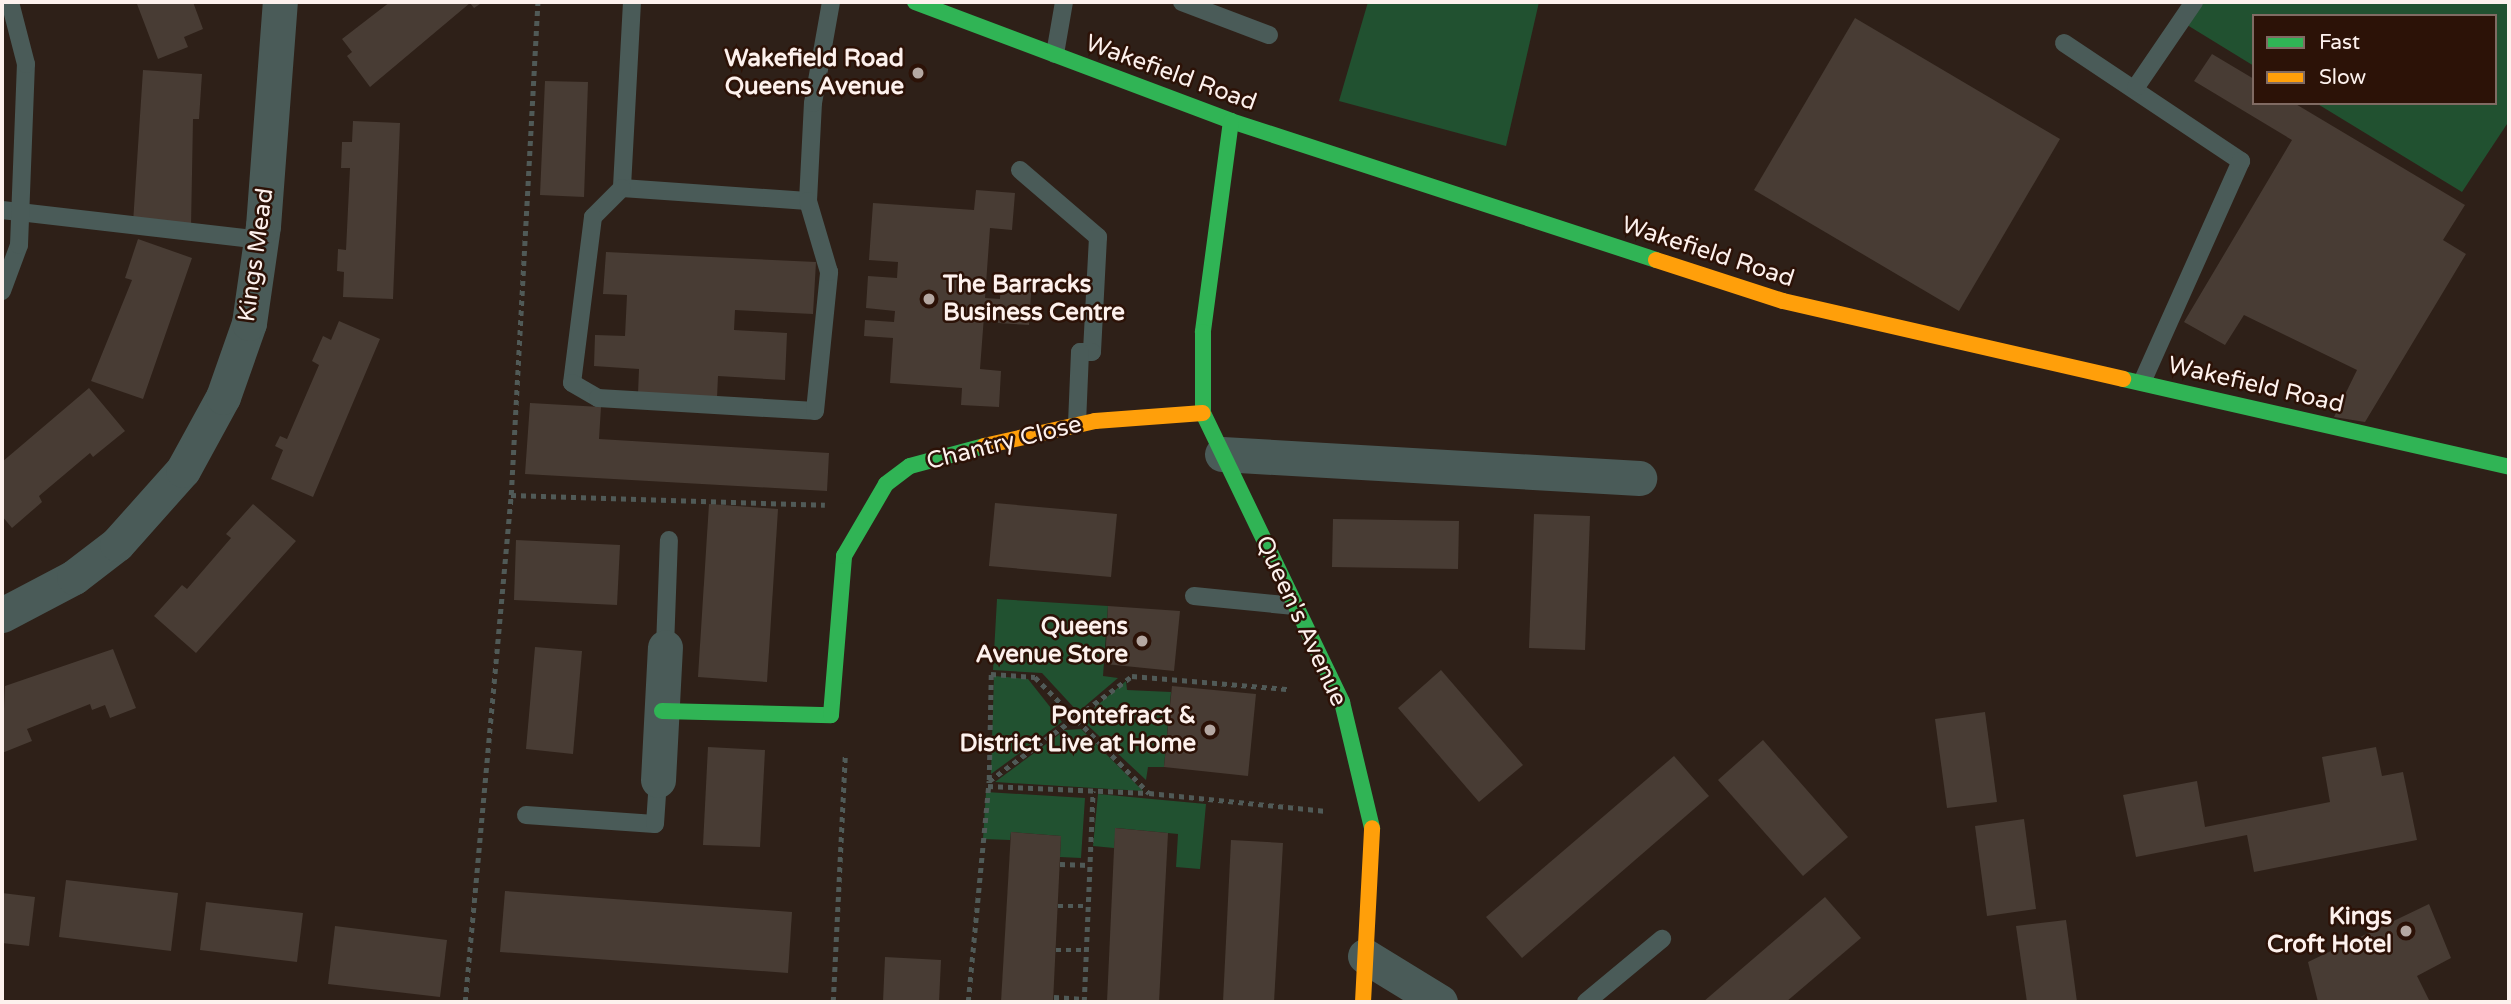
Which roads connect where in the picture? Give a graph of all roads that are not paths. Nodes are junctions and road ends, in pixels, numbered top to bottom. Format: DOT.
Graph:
graph roads {
  1 [pos="10,2"];
  2 [pos="280,2"];
  3 [pos="632,2"];
  4 [pos="831,2"];
  5 [pos="915,2"];
  6 [pos="1065,2"];
  7 [pos="1182,2"];
  8 [pos="2194,2"];
  9 [pos="1269,35"];
  10 [pos="2064,43"];
  11 [pos="1055,54"];
  12 [pos="2136,87"];
  13 [pos="1231,121"];
  14 [pos="1020,170"];
  15 [pos="622,188"];
  16 [pos="808,201"];
  17 [pos="2,210"];
  18 [pos="20,213"];
  19 [pos="261,240"];
  20 [pos="2,291"];
  21 [pos="2141,382"];
  22 [pos="1203,413"];
  23 [pos="1077,424"];
  24 [pos="1222,454"];
  25 [pos="2509,467"];
  26 [pos="1639,478"];
  27 [pos="669,540"];
  28 [pos="1195,596"];
  29 [pos="1296,606"];
  30 [pos="2,615"];
  31 [pos="665,647"];
  32 [pos="662,711"];
  33 [pos="658,780"];
  34 [pos="526,815"];
  35 [pos="1662,939"];
  36 [pos="1365,956"];
  37 [pos="1363,1002"];
  38 [pos="1440,1002"];
  39 [pos="1586,1002"];
  1 -- 18 [label="lane"];
  2 -- 19 [label="street, Kings Mead"];
  3 -- 15 [label="lane"];
  4 -- 16 [label="lane"];
  5 -- 11 [label="street, Wakefield Road"];
  6 -- 11 [label="lane"];
  7 -- 9 [label="lane"];
  8 -- 12 [label="lane"];
  10 -- 12 [label="lane"];
  11 -- 13 [label="street, Wakefield Road"];
  12 -- 21 [label="lane"];
  13 -- 21 [label="street, Wakefield Road"];
  13 -- 22 [label="street, Queen's Avenue"];
  14 -- 23 [label="lane"];
  15 -- 16 [label="lane"];
  15 -- 16 [label="lane"];
  17 -- 18 [label="lane"];
  18 -- 19 [label="lane"];
  18 -- 20 [label="lane"];
  19 -- 30 [label="street, Kings Mead"];
  21 -- 25 [label="street, Wakefield Road"];
  22 -- 23 [label="street, Chantry Close"];
  22 -- 24 [label="street, Queen's Avenue"];
  23 -- 32 [label="street, Chantry Close"];
  24 -- 26 [label="street"];
  24 -- 29 [label="street, Queen's Avenue"];
  27 -- 31 [label="lane"];
  28 -- 29 [label="lane"];
  29 -- 36 [label="street, Queen's Avenue"];
  31 -- 32 [label="street"];
  32 -- 33 [label="street"];
  33 -- 34 [label="lane"];
  35 -- 39 [label="lane"];
  36 -- 37 [label="street, Queen's Avenue"];
  36 -- 38 [label="street"];
}
